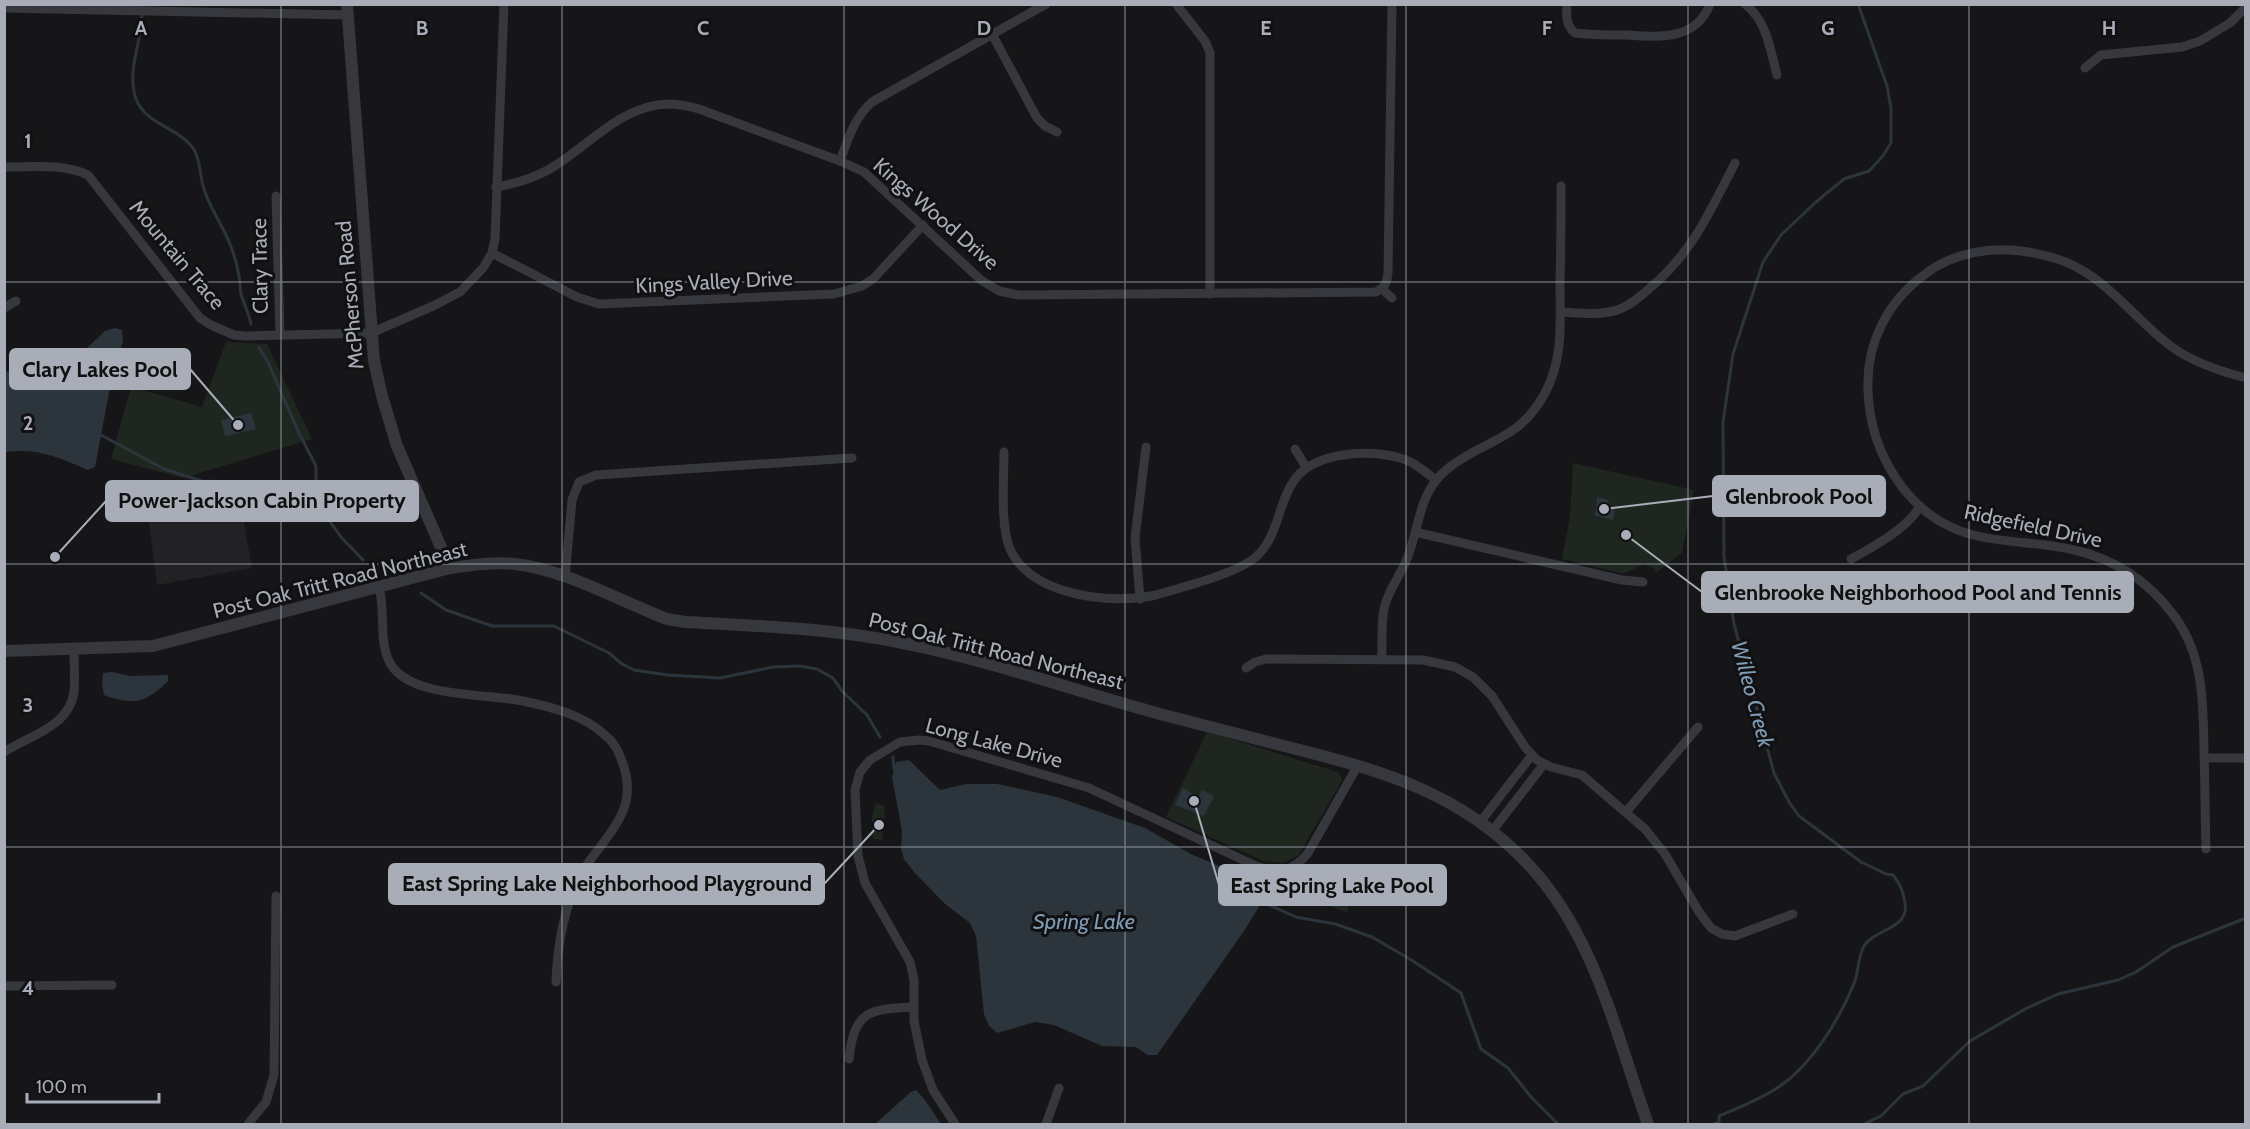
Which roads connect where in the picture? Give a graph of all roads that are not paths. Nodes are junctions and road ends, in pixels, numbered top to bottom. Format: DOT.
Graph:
graph roads {
  1 [pos="504,4"];
  2 [pos="1046,4"];
  3 [pos="1176,4"];
  4 [pos="1392,4"];
  5 [pos="1567,4"];
  6 [pos="1710,4"];
  7 [pos="1745,4"];
  8 [pos="8,7"];
  9 [pos="2246,7"];
  10 [pos="348,10"];
  11 [pos="992,34"];
  12 [pos="2085,68"];
  13 [pos="1777,75"];
  14 [pos="1057,132"];
  15 [pos="840,161"];
  16 [pos="1735,163"];
  17 [pos="4,167"];
  18 [pos="1561,186"];
  19 [pos="496,187"];
  20 [pos="276,196"];
  21 [pos="923,225"];
  22 [pos="492,253"];
  23 [pos="1382,289"];
  24 [pos="1210,294"];
  25 [pos="1392,298"];
  26 [pos="16,301"];
  27 [pos="4,308"];
  28 [pos="1560,312"];
  29 [pos="370,333"];
  30 [pos="280,335"];
  31 [pos="2246,378"];
  32 [pos="1146,447"];
  33 [pos="1295,449"];
  34 [pos="1004,452"];
  35 [pos="852,458"];
  36 [pos="1306,467"];
  37 [pos="572,473"];
  38 [pos="1436,480"];
  39 [pos="579,482"];
  40 [pos="1920,506"];
  41 [pos="1415,532"];
  42 [pos="1851,559"];
  43 [pos="450,568"];
  44 [pos="565,577"];
  45 [pos="1642,582"];
  46 [pos="379,587"];
  47 [pos="1140,599"];
  48 [pos="74,649"];
  49 [pos="4,651"];
  50 [pos="1382,659"];
  51 [pos="1246,668"];
  52 [pos="1698,727"];
  53 [pos="4,752"];
  54 [pos="1532,755"];
  55 [pos="2204,758"];
  56 [pos="2246,758"];
  57 [pos="1544,764"];
  58 [pos="1358,765"];
  59 [pos="1626,812"];
  60 [pos="1481,821"];
  61 [pos="1493,830"];
  62 [pos="2206,849"];
  63 [pos="276,896"];
  64 [pos="1793,914"];
  65 [pos="556,982"];
  66 [pos="4,986"];
  67 [pos="112,986"];
  68 [pos="913,1007"];
  69 [pos="849,1059"];
  70 [pos="1059,1088"];
  71 [pos="248,1125"];
  72 [pos="955,1125"];
  73 [pos="1046,1125"];
  74 [pos="1648,1125"];
  1 -- 19 [label="street, Mountain Trace"];
  2 -- 11 [label="street"];
  3 -- 24 [label="street"];
  4 -- 23 [label="street"];
  5 -- 6 [label="street"];
  7 -- 13 [label="street"];
  8 -- 10 [label="street"];
  9 -- 12 [label="street"];
  10 -- 29 [label="street, McPherson Road"];
  11 -- 14 [label="street"];
  11 -- 15 [label="street"];
  15 -- 19 [label="street, Kings Wood Drive"];
  15 -- 21 [label="street, Kings Wood Drive"];
  16 -- 28 [label="street"];
  17 -- 30 [label="street, Mountain Trace"];
  18 -- 28 [label="street"];
  19 -- 22 [label="street, Mountain Trace"];
  20 -- 30 [label="street, Clary Trace"];
  21 -- 22 [label="street, Kings Valley Drive"];
  21 -- 24 [label="street, Kings Wood Drive"];
  22 -- 29 [label="street, Mountain Trace"];
  23 -- 24 [label="street, Kings Wood Drive"];
  23 -- 25 [label="street"];
  26 -- 27 [label="street"];
  28 -- 38 [label="street"];
  29 -- 30 [label="street, Mountain Trace"];
  29 -- 43 [label="street, McPherson Road"];
  31 -- 40 [label="street, Ridgefield Drive"];
  32 -- 47 [label="street"];
  33 -- 36 [label="street"];
  34 -- 47 [label="street"];
  35 -- 39 [label="street"];
  36 -- 38 [label="street"];
  36 -- 47 [label="street"];
  37 -- 39 [label="street"];
  38 -- 41 [label="street"];
  39 -- 44 [label="street"];
  40 -- 42 [label="street"];
  40 -- 55 [label="street, Ridgefield Drive"];
  41 -- 45 [label="street"];
  41 -- 50 [label="street"];
  43 -- 44 [label="street, Post Oak Tritt Road Northeast"];
  43 -- 46 [label="street, Post Oak Tritt Road Northeast"];
  44 -- 58 [label="street, Post Oak Tritt Road Northeast"];
  46 -- 48 [label="street, Post Oak Tritt Road Northeast"];
  46 -- 65 [label="street"];
  48 -- 49 [label="street, Post Oak Tritt Road Northeast"];
  48 -- 53 [label="street"];
  50 -- 51 [label="street"];
  50 -- 54 [label="street"];
  52 -- 59 [label="street"];
  54 -- 57 [label="street"];
  54 -- 60 [label="street"];
  55 -- 56 [label="street"];
  55 -- 62 [label="street, Ridgefield Drive"];
  57 -- 59 [label="street"];
  57 -- 61 [label="street"];
  58 -- 60 [label="street, Post Oak Tritt Road Northeast"];
  58 -- 68 [label="street, Long Lake Drive"];
  59 -- 64 [label="street"];
  60 -- 61 [label="street, Post Oak Tritt Road Northeast"];
  61 -- 74 [label="street, Post Oak Tritt Road Northeast"];
  63 -- 71 [label="street"];
  66 -- 67 [label="street"];
  68 -- 69 [label="street"];
  68 -- 72 [label="street, Long Lake Drive"];
  70 -- 73 [label="street"];
}
